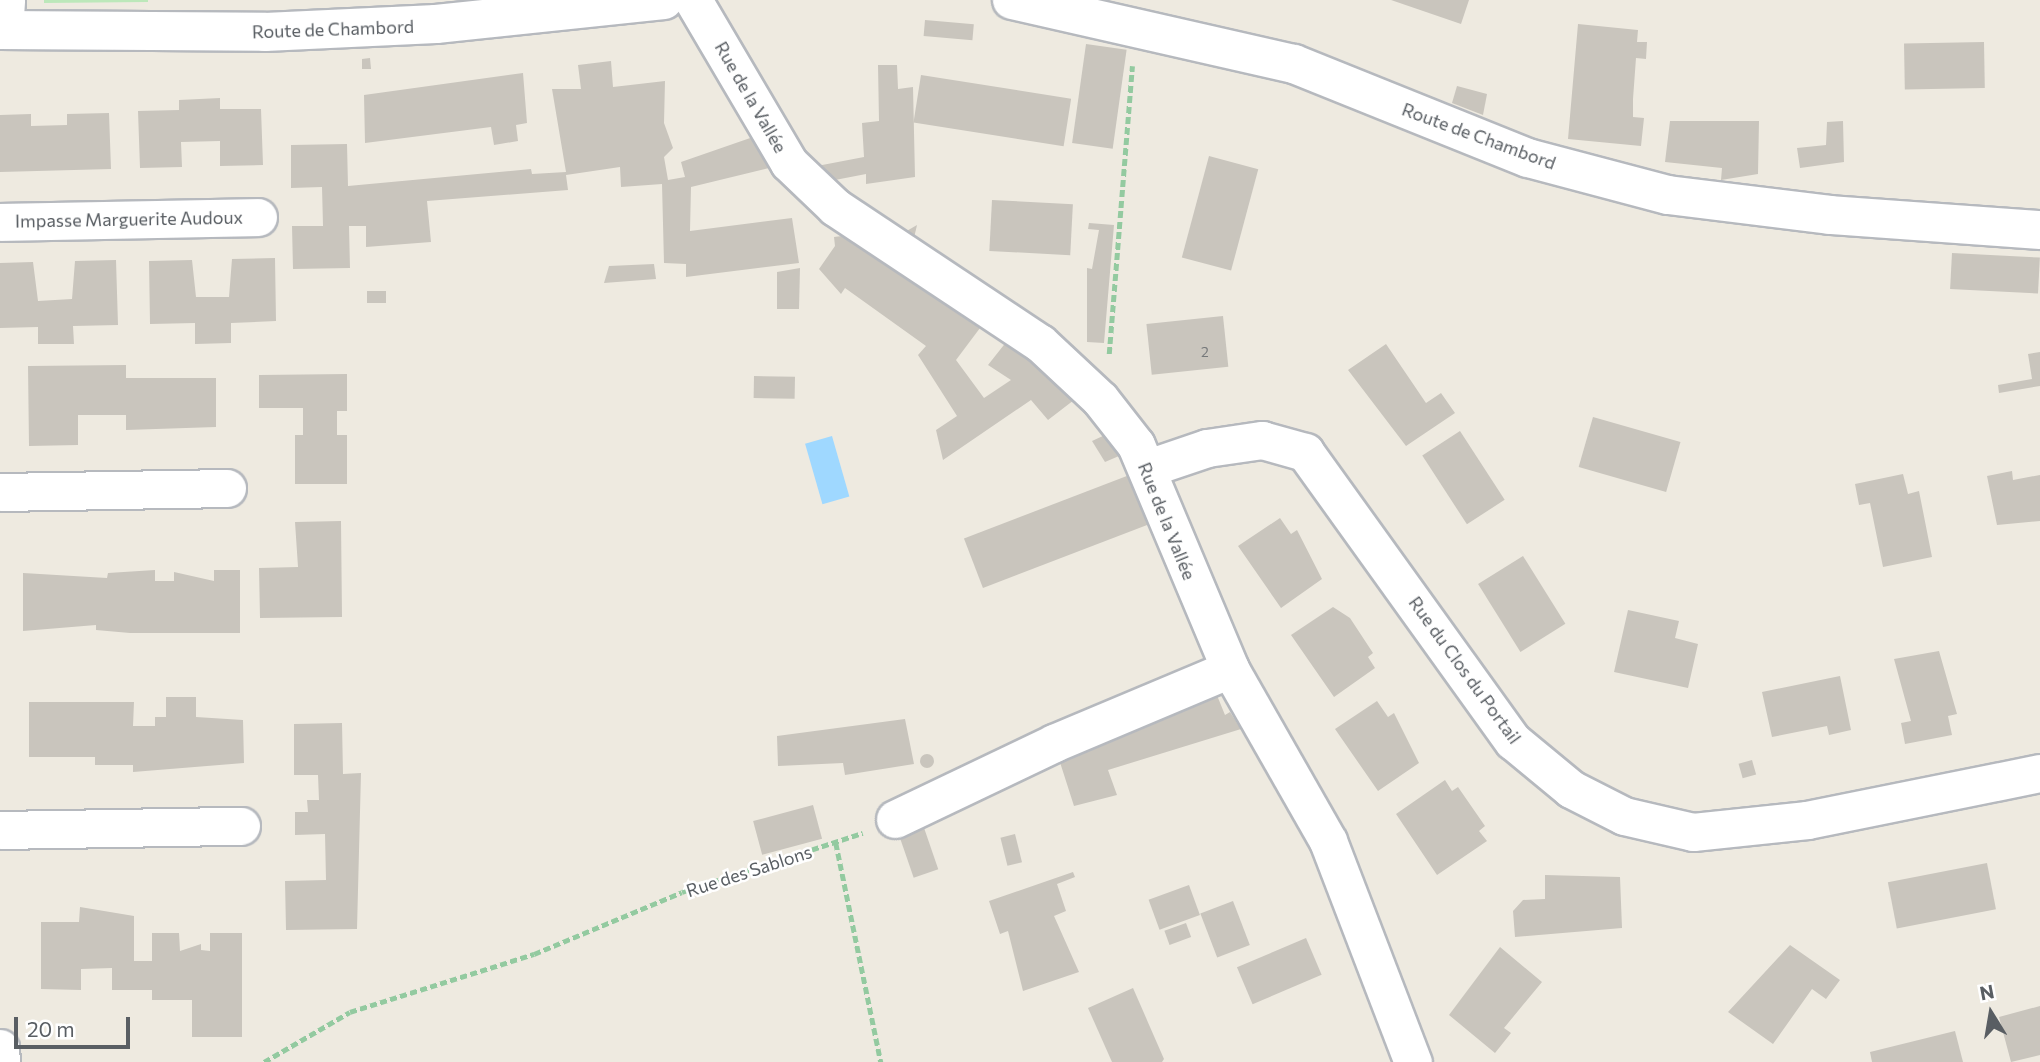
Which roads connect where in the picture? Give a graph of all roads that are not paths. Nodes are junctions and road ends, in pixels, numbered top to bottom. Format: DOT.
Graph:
graph roads {
  1 [pos="664,0"];
  2 [pos="693,0"];
  3 [pos="1012,0"];
  4 [pos="1087,6"];
  5 [pos="3,20"];
  6 [pos="258,217"];
  7 [pos="0,222"];
  8 [pos="2040,230"];
  9 [pos="1148,468"];
  10 [pos="227,488"];
  11 [pos="0,492"];
  12 [pos="1230,669"];
  13 [pos="2040,773"];
  14 [pos="895,819"];
  15 [pos="241,826"];
  16 [pos="0,830"];
  17 [pos="0,1048"];
  18 [pos="1,1062"];
  19 [pos="1413,1062"];
  1 -- 5 [label="main road, Route de Chambord"];
  2 -- 9 [label="street, Rue de la Vallée"];
  3 -- 4 [label="main road, Route de Chambord"];
  4 -- 8 [label="main road, Route de Chambord"];
  6 -- 7 [label="street, Impasse Marguerite Audoux"];
  9 -- 12 [label="street, Rue de la Vallée"];
  9 -- 13 [label="street, Rue du Clos du Portail"];
  10 -- 11 [label="street"];
  12 -- 14 [label="street"];
  12 -- 19 [label="street, Rue de la Vallée"];
  15 -- 16 [label="street"];
  17 -- 18 [label="street"];
}
